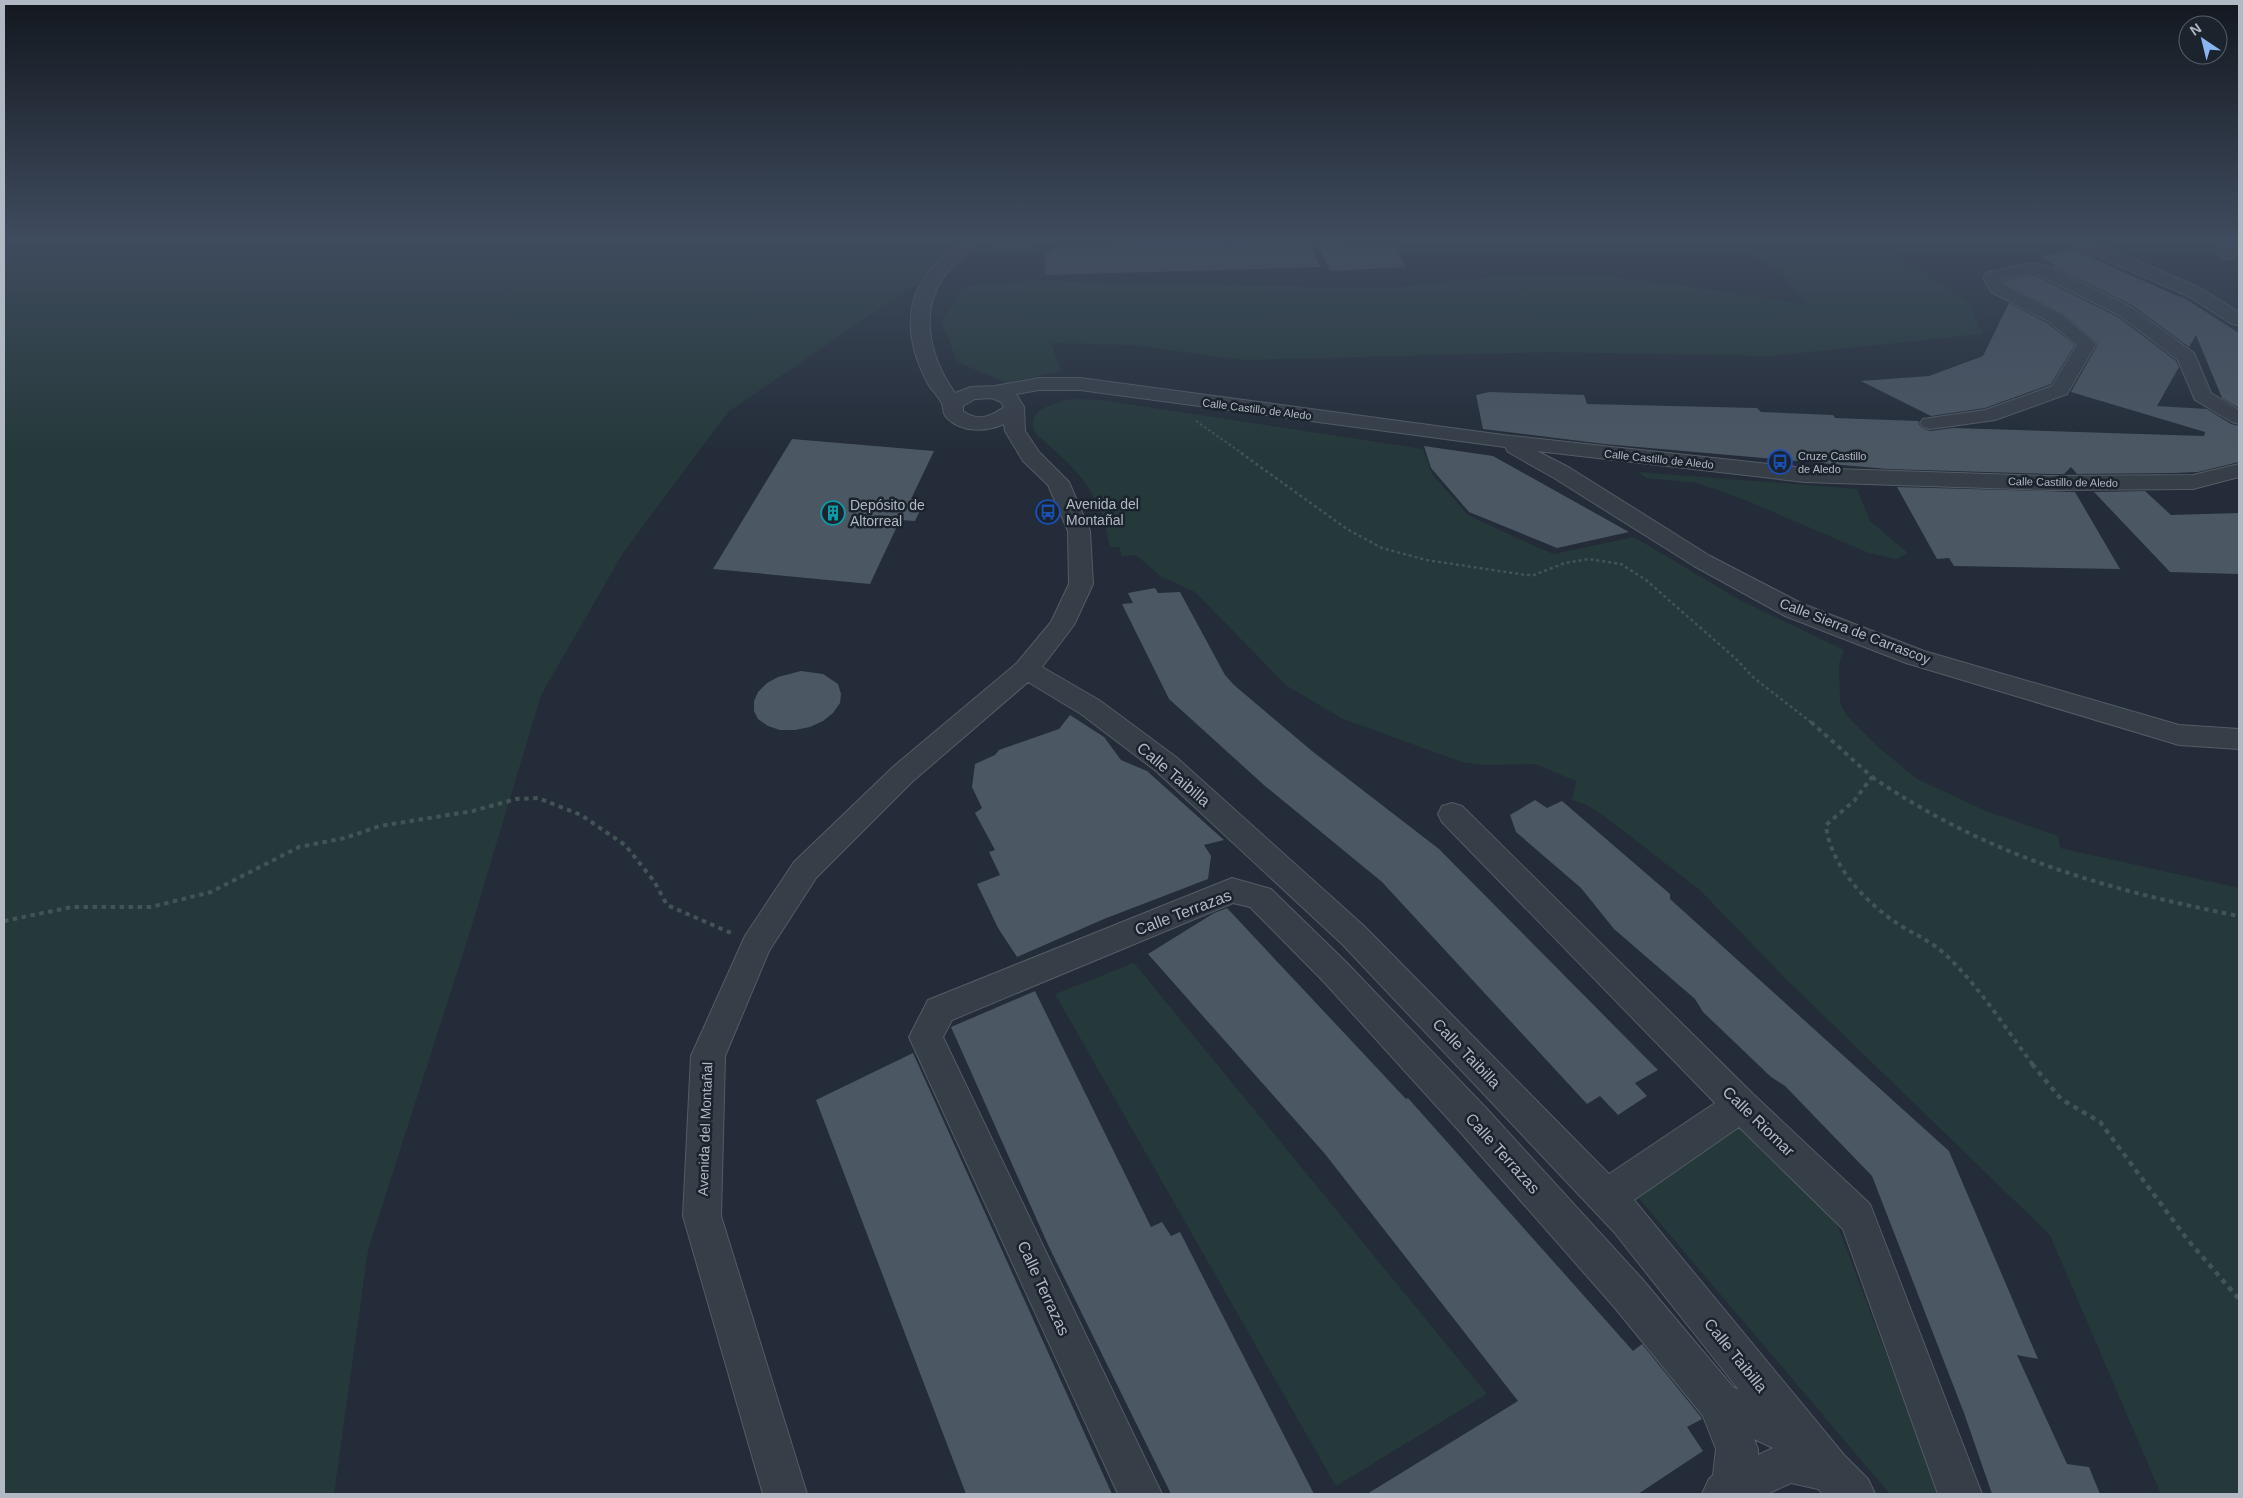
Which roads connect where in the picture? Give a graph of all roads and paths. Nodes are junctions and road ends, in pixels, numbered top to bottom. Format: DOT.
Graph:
graph roads {
  1 [pos="922,311"];
  2 [pos="2042,311"];
  3 [pos="2125,311"];
  4 [pos="2224,311"];
  5 [pos="2239,320"];
  6 [pos="930,364"];
  7 [pos="1080,384"];
  8 [pos="990,392"];
  9 [pos="1173,398"];
  10 [pos="953,405"];
  11 [pos="1014,409"];
  12 [pos="2239,418"];
  13 [pos="1930,423"];
  14 [pos="975,424"];
  15 [pos="1503,441"];
  16 [pos="1032,456"];
  17 [pos="2239,470"];
  18 [pos="1026,669"];
  19 [pos="2239,739"];
  20 [pos="1872,777"];
  21 [pos="1452,814"];
  22 [pos="2239,916"];
  23 [pos="4,921"];
  24 [pos="756,945"];
  25 [pos="1742,1104"];
  26 [pos="1607,1197"];
  27 [pos="2239,1299"];
  28 [pos="1718,1402"];
  29 [pos="1828,1468"];
  30 [pos="1729,1491"];
  31 [pos="785,1494"];
  32 [pos="1140,1494"];
  33 [pos="1960,1494"];
  1 -- 6 [label="street"];
  2 -- 13 [label="street"];
  3 -- 12 [label="street"];
  4 -- 5 [label="street"];
  6 -- 8 [label="street"];
  6 -- 10 [label="street"];
  7 -- 8 [label="street, Calle Castillo de Aledo"];
  7 -- 9 [label="street, Calle Castillo de Aledo"];
  7 -- 11 [label="street, Calle Castillo de Aledo"];
  8 -- 10 [label="street, Calle Castillo de Aledo"];
  8 -- 11 [label="street"];
  9 -- 15 [label="street, Calle Castillo de Aledo"];
  9 -- 20 [label="path"];
  10 -- 14 [label="street, Avenida del Montañal"];
  11 -- 14 [label="street, Calle Castillo de Aledo"];
  11 -- 16 [label="street, Avenida del Montañal"];
  14 -- 16 [label="street, Avenida del Montañal"];
  15 -- 17 [label="street, Calle Castillo de Aledo"];
  15 -- 19 [label="street, Calle Sierra de Carrascoy"];
  16 -- 18 [label="street, Avenida del Montañal"];
  18 -- 24 [label="street, Avenida del Montañal"];
  18 -- 26 [label="street, Calle Taibilla"];
  20 -- 22 [label="path"];
  20 -- 27 [label="path"];
  21 -- 25 [label="street, Calle Riomar"];
  23 -- 24 [label="path"];
  24 -- 31 [label="street, Avenida del Montañal"];
  25 -- 26 [label="street"];
  25 -- 33 [label="street, Calle Riomar"];
  26 -- 29 [label="street, Calle Taibilla"];
  28 -- 29 [label="street, Calle Terrazas"];
  28 -- 30 [label="street"];
  28 -- 32 [label="street, Calle Terrazas"];
  29 -- 30 [label="street"];
}
